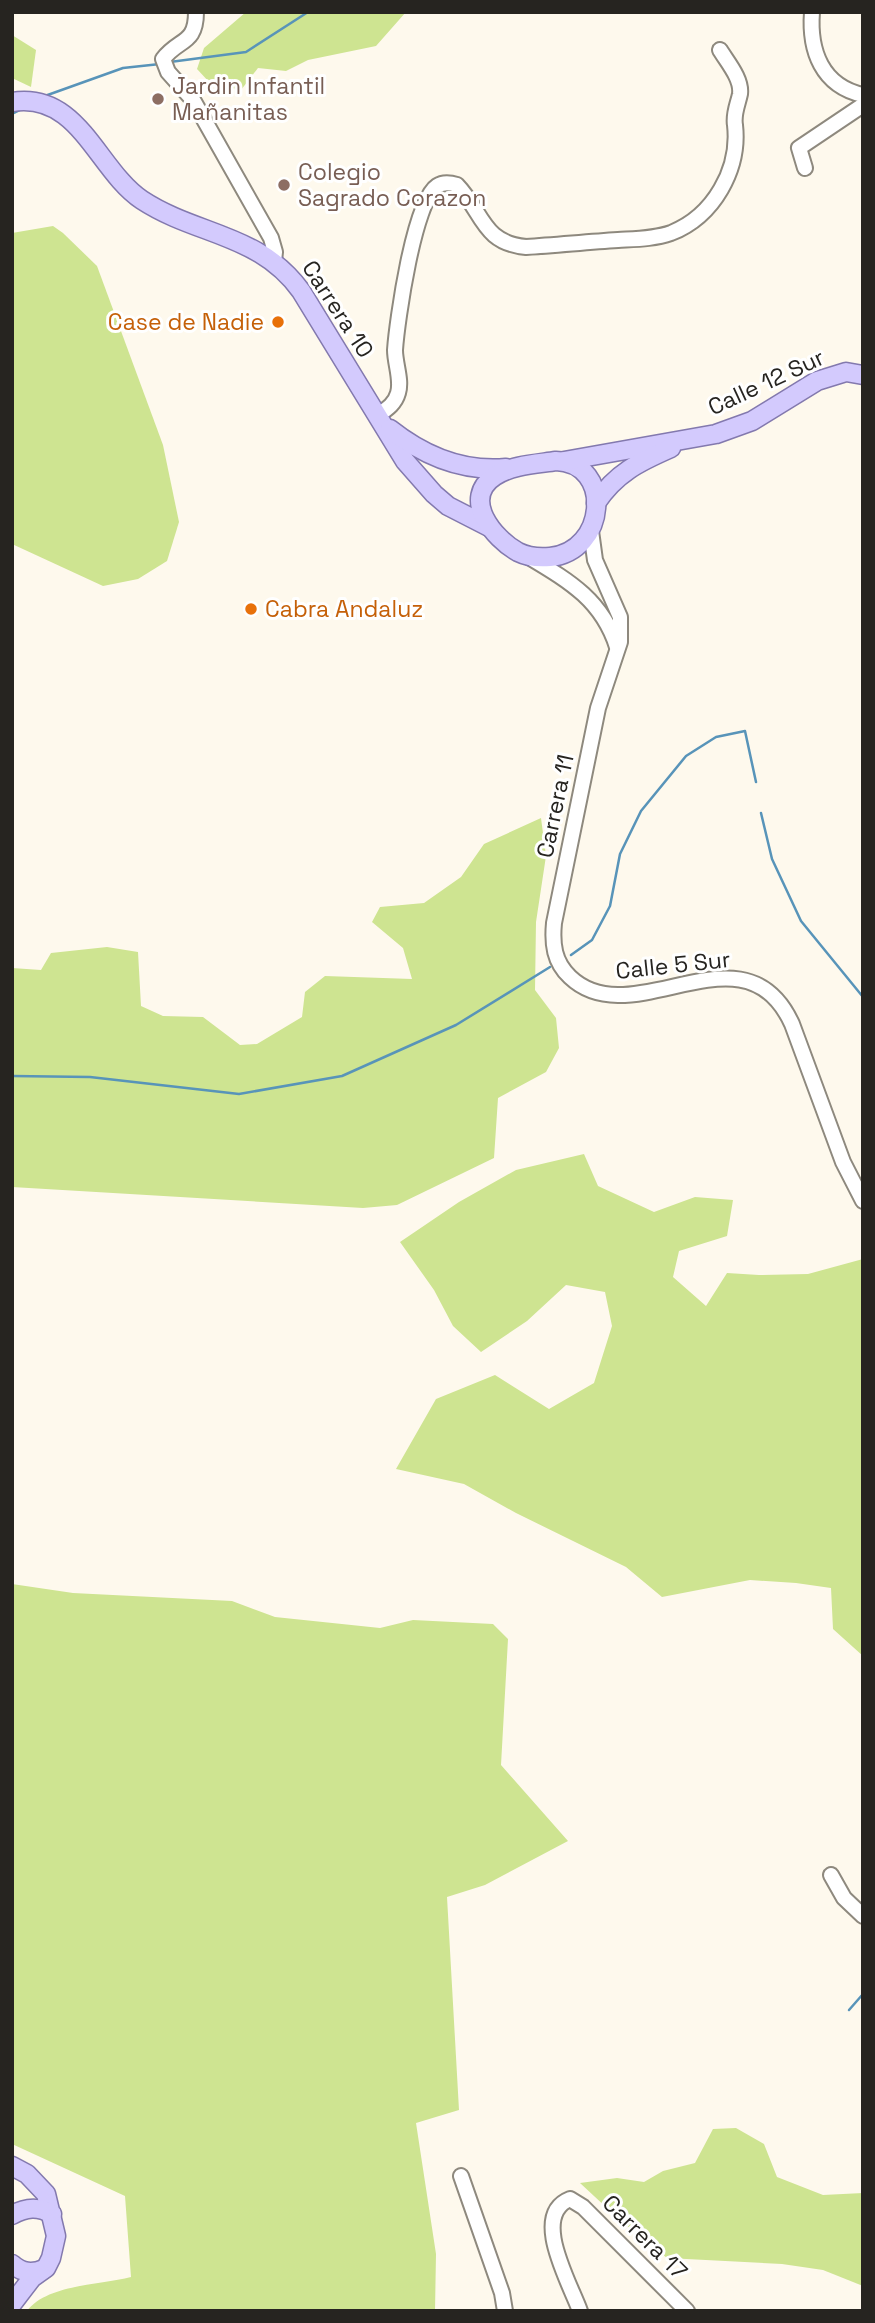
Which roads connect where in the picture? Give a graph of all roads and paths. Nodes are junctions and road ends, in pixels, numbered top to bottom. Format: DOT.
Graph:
graph roads {
  1 [pos="196,12"];
  2 [pos="813,12"];
  3 [pos="720,50"];
  4 [pos="863,95"];
  5 [pos="16,101"];
  6 [pos="863,105"];
  7 [pos="804,168"];
  8 [pos="274,261"];
  9 [pos="863,375"];
  10 [pos="379,419"];
  11 [pos="690,439"];
  12 [pos="564,461"];
  13 [pos="513,468"];
  14 [pos="596,503"];
  15 [pos="489,527"];
  16 [pos="591,531"];
  17 [pos="528,556"];
  18 [pos="618,649"];
  19 [pos="566,973"];
  20 [pos="863,1201"];
  21 [pos="831,1875"];
  22 [pos="863,1916"];
  23 [pos="12,2166"];
  24 [pos="461,2176"];
  25 [pos="52,2214"];
  26 [pos="12,2215"];
  27 [pos="12,2264"];
  28 [pos="46,2268"];
  29 [pos="12,2304"];
  30 [pos="505,2311"];
  31 [pos="580,2311"];
  32 [pos="687,2311"];
  1 -- 8 [label="street, Carrera 10"];
  2 -- 4 [label="street"];
  3 -- 10 [label="street"];
  5 -- 8 [label="main road"];
  6 -- 7 [label="street"];
  8 -- 10 [label="main road, Carrera 10"];
  9 -- 11 [label="main road, Calle 12 Sur"];
  10 -- 13 [label="main road, Carrera 10"];
  10 -- 15 [label="main road, Carrera 10"];
  11 -- 12 [label="main road, Calle 12 Sur"];
  11 -- 14 [label="main road, Calle 12 Sur"];
  12 -- 13 [label="main road"];
  12 -- 14 [label="main road"];
  13 -- 15 [label="main road"];
  14 -- 16 [label="main road"];
  15 -- 17 [label="main road"];
  16 -- 17 [label="main road"];
  16 -- 18 [label="street, Carrera 11"];
  17 -- 18 [label="street"];
  18 -- 19 [label="street, Carrera 11"];
  19 -- 20 [label="street, Calle 5 Sur"];
  21 -- 22 [label="street"];
  23 -- 25 [label="main road"];
  24 -- 30 [label="street"];
  25 -- 26 [label="main road"];
  25 -- 28 [label="main road"];
  27 -- 28 [label="main road"];
  28 -- 29 [label="main road"];
  31 -- 32 [label="street, Carrera 17"];
}
